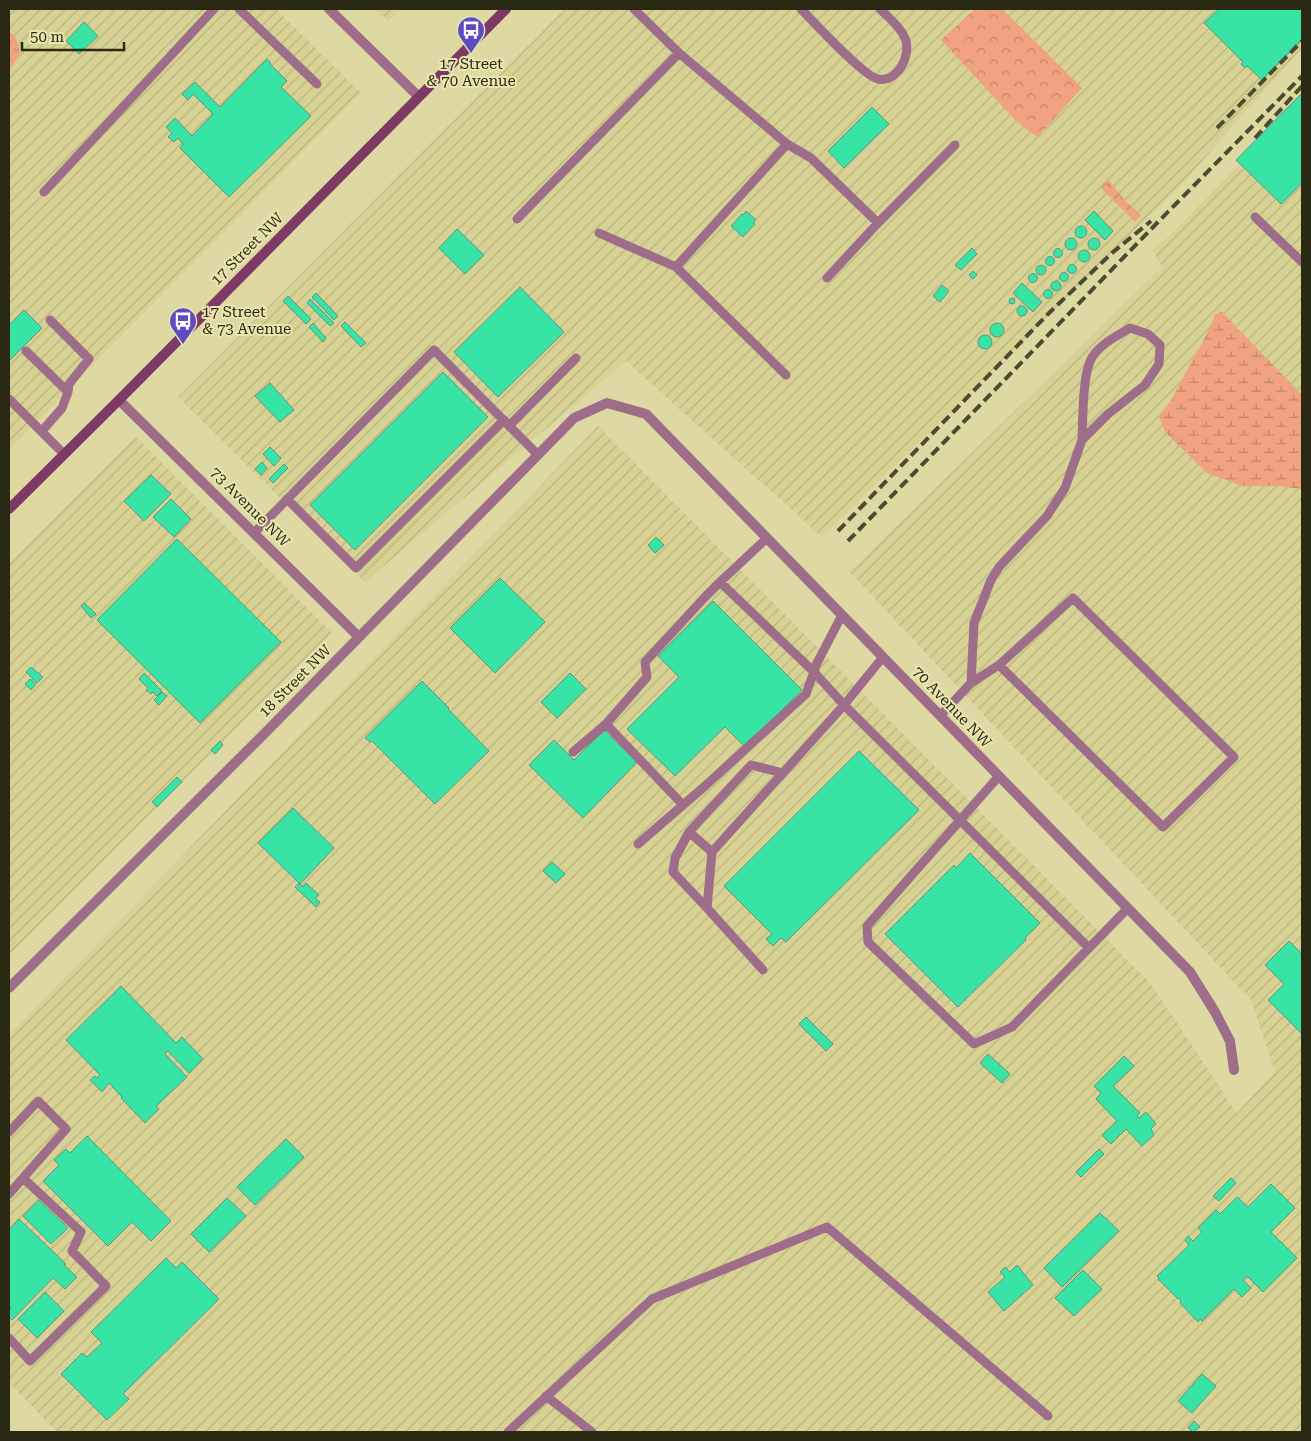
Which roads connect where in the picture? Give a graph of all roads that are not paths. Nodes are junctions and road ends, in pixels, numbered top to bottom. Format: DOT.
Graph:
graph roads {
  1 [pos="214,9"];
  2 [pos="239,9"];
  3 [pos="329,9"];
  4 [pos="506,9"];
  5 [pos="634,9"];
  6 [pos="801,9"];
  7 [pos="880,9"];
  8 [pos="679,53"];
  9 [pos="317,84"];
  10 [pos="418,96"];
  11 [pos="787,144"];
  12 [pos="955,145"];
  13 [pos="44,192"];
  14 [pos="1255,217"];
  15 [pos="517,219"];
  16 [pos="878,223"];
  17 [pos="599,233"];
  18 [pos="1302,262"];
  19 [pos="676,266"];
  20 [pos="827,278"];
  21 [pos="50,320"];
  22 [pos="26,351"];
  23 [pos="576,358"];
  24 [pos="786,376"];
  25 [pos="68,392"];
  26 [pos="9,399"];
  27 [pos="119,400"];
  28 [pos="607,403"];
  29 [pos="506,423"];
  30 [pos="42,431"];
  31 [pos="1082,440"];
  32 [pos="64,454"];
  33 [pos="538,455"];
  34 [pos="287,499"];
  35 [pos="9,509"];
  36 [pos="254,532"];
  37 [pos="766,538"];
  38 [pos="720,582"];
  39 [pos="842,615"];
  40 [pos="359,637"];
  41 [pos="883,657"];
  42 [pos="999,665"];
  43 [pos="814,672"];
  44 [pos="971,683"];
  45 [pos="844,706"];
  46 [pos="940,716"];
  47 [pos="606,724"];
  48 [pos="573,752"];
  49 [pos="783,773"];
  50 [pos="999,776"];
  51 [pos="683,805"];
  52 [pos="960,820"];
  53 [pos="689,832"];
  54 [pos="638,844"];
  55 [pos="712,852"];
  56 [pos="707,908"];
  57 [pos="1128,908"];
  58 [pos="1089,948"];
  59 [pos="762,970"];
  60 [pos="9,987"];
  61 [pos="1234,1070"];
  62 [pos="9,1132"];
  63 [pos="23,1178"];
  64 [pos="10,1190"];
  65 [pos="9,1338"];
  66 [pos="546,1396"];
  67 [pos="1048,1416"];
  68 [pos="508,1432"];
  69 [pos="592,1432"];
  1 -- 13 [label="lane"];
  2 -- 9 [label="lane"];
  3 -- 10 [label="street"];
  4 -- 10 [label="main road, 17 Street NW"];
  5 -- 8 [label="lane"];
  6 -- 7 [label="lane"];
  8 -- 11 [label="lane"];
  8 -- 15 [label="lane"];
  10 -- 27 [label="main road, 17 Street NW"];
  11 -- 16 [label="lane"];
  11 -- 19 [label="lane"];
  12 -- 16 [label="lane"];
  14 -- 18 [label="lane"];
  16 -- 20 [label="lane"];
  17 -- 19 [label="lane"];
  19 -- 24 [label="lane"];
  21 -- 25 [label="lane"];
  22 -- 25 [label="lane"];
  23 -- 29 [label="lane"];
  25 -- 30 [label="lane"];
  26 -- 30 [label="lane"];
  27 -- 32 [label="main road, 17 Street NW"];
  27 -- 36 [label="street, 73 Avenue NW"];
  28 -- 33 [label="street, 18 Street NW"];
  28 -- 37 [label="street, 70 Avenue NW"];
  29 -- 33 [label="lane"];
  29 -- 34 [label="lane"];
  29 -- 34 [label="lane"];
  30 -- 32 [label="lane"];
  31 -- 31 [label="lane"];
  31 -- 44 [label="lane"];
  32 -- 35 [label="main road, 17 Street NW"];
  33 -- 40 [label="street, 18 Street NW"];
  34 -- 36 [label="lane"];
  36 -- 40 [label="street, 73 Avenue NW"];
  37 -- 38 [label="lane"];
  37 -- 39 [label="street, 70 Avenue NW"];
  38 -- 43 [label="lane"];
  38 -- 47 [label="lane"];
  39 -- 41 [label="street, 70 Avenue NW"];
  39 -- 43 [label="lane"];
  40 -- 60 [label="street, 18 Street NW"];
  41 -- 45 [label="lane"];
  41 -- 46 [label="street, 70 Avenue NW"];
  42 -- 42 [label="lane"];
  42 -- 44 [label="lane"];
  43 -- 45 [label="lane"];
  43 -- 51 [label="lane"];
  44 -- 46 [label="lane"];
  45 -- 49 [label="lane"];
  45 -- 52 [label="lane"];
  46 -- 50 [label="street, 70 Avenue NW"];
  47 -- 48 [label="lane"];
  47 -- 51 [label="lane"];
  49 -- 53 [label="lane"];
  49 -- 55 [label="lane"];
  50 -- 52 [label="lane"];
  50 -- 57 [label="street, 70 Avenue NW"];
  51 -- 54 [label="lane"];
  52 -- 58 [label="lane"];
  52 -- 58 [label="lane"];
  53 -- 55 [label="lane"];
  53 -- 56 [label="lane"];
  55 -- 56 [label="lane"];
  56 -- 59 [label="lane"];
  57 -- 58 [label="lane"];
  57 -- 61 [label="street, 70 Avenue NW"];
  62 -- 63 [label="lane"];
  63 -- 64 [label="lane"];
  63 -- 65 [label="lane"];
  66 -- 67 [label="lane"];
  66 -- 68 [label="lane"];
  66 -- 69 [label="lane"];
}
